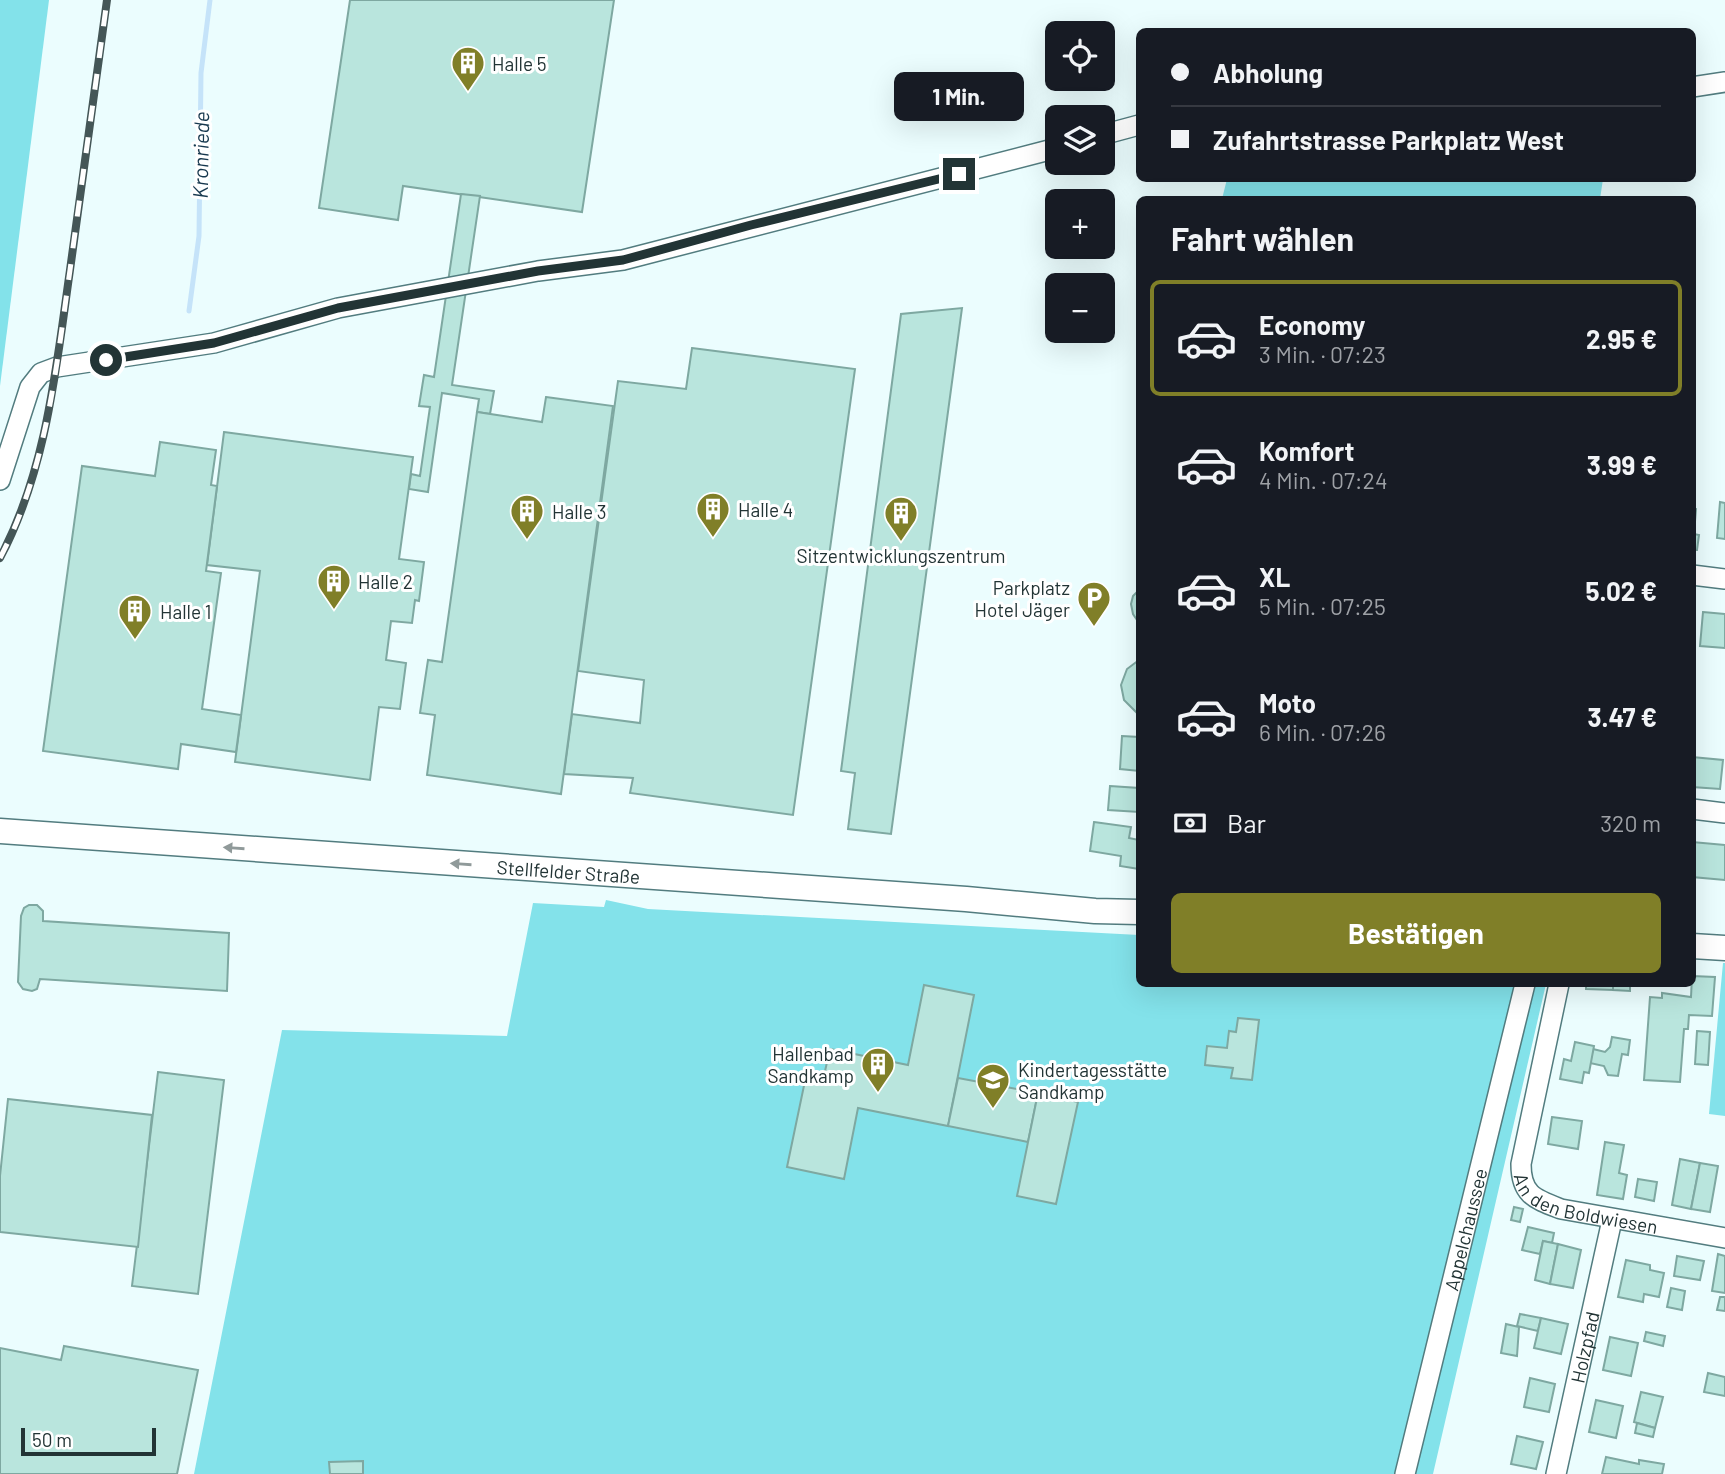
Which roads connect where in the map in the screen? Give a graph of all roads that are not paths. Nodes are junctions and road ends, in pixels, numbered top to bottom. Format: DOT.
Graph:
graph roads {
  1 [pos="1725,82"];
  2 [pos="1696,86"];
  3 [pos="1136,126"];
  4 [pos="1115,131"];
  5 [pos="1045,151"];
  6 [pos="0,480"];
  7 [pos="1696,575"];
  8 [pos="1725,579"];
  9 [pos="1696,809"];
  10 [pos="1725,813"];
  11 [pos="0,831"];
  12 [pos="1136,912"];
  13 [pos="1696,946"];
  14 [pos="1725,948"];
  15 [pos="1524,987"];
  16 [pos="1558,987"];
  17 [pos="1612,1220"];
  18 [pos="1725,1238"];
  19 [pos="1405,1474"];
  20 [pos="1556,1474"];
  1 -- 2 [label="street"];
  3 -- 4 [label="street"];
  5 -- 6 [label="street"];
  7 -- 8 [label="street"];
  9 -- 10 [label="street"];
  12 -- 11 [label="street, Stellfelder Straße, one-way"];
  13 -- 14 [label="street"];
  15 -- 19 [label="street, Appelchaussee"];
  16 -- 17 [label="street, An den Boldwiesen"];
  17 -- 18 [label="street, An den Boldwiesen"];
  17 -- 20 [label="street, Holzpfad"];
}
